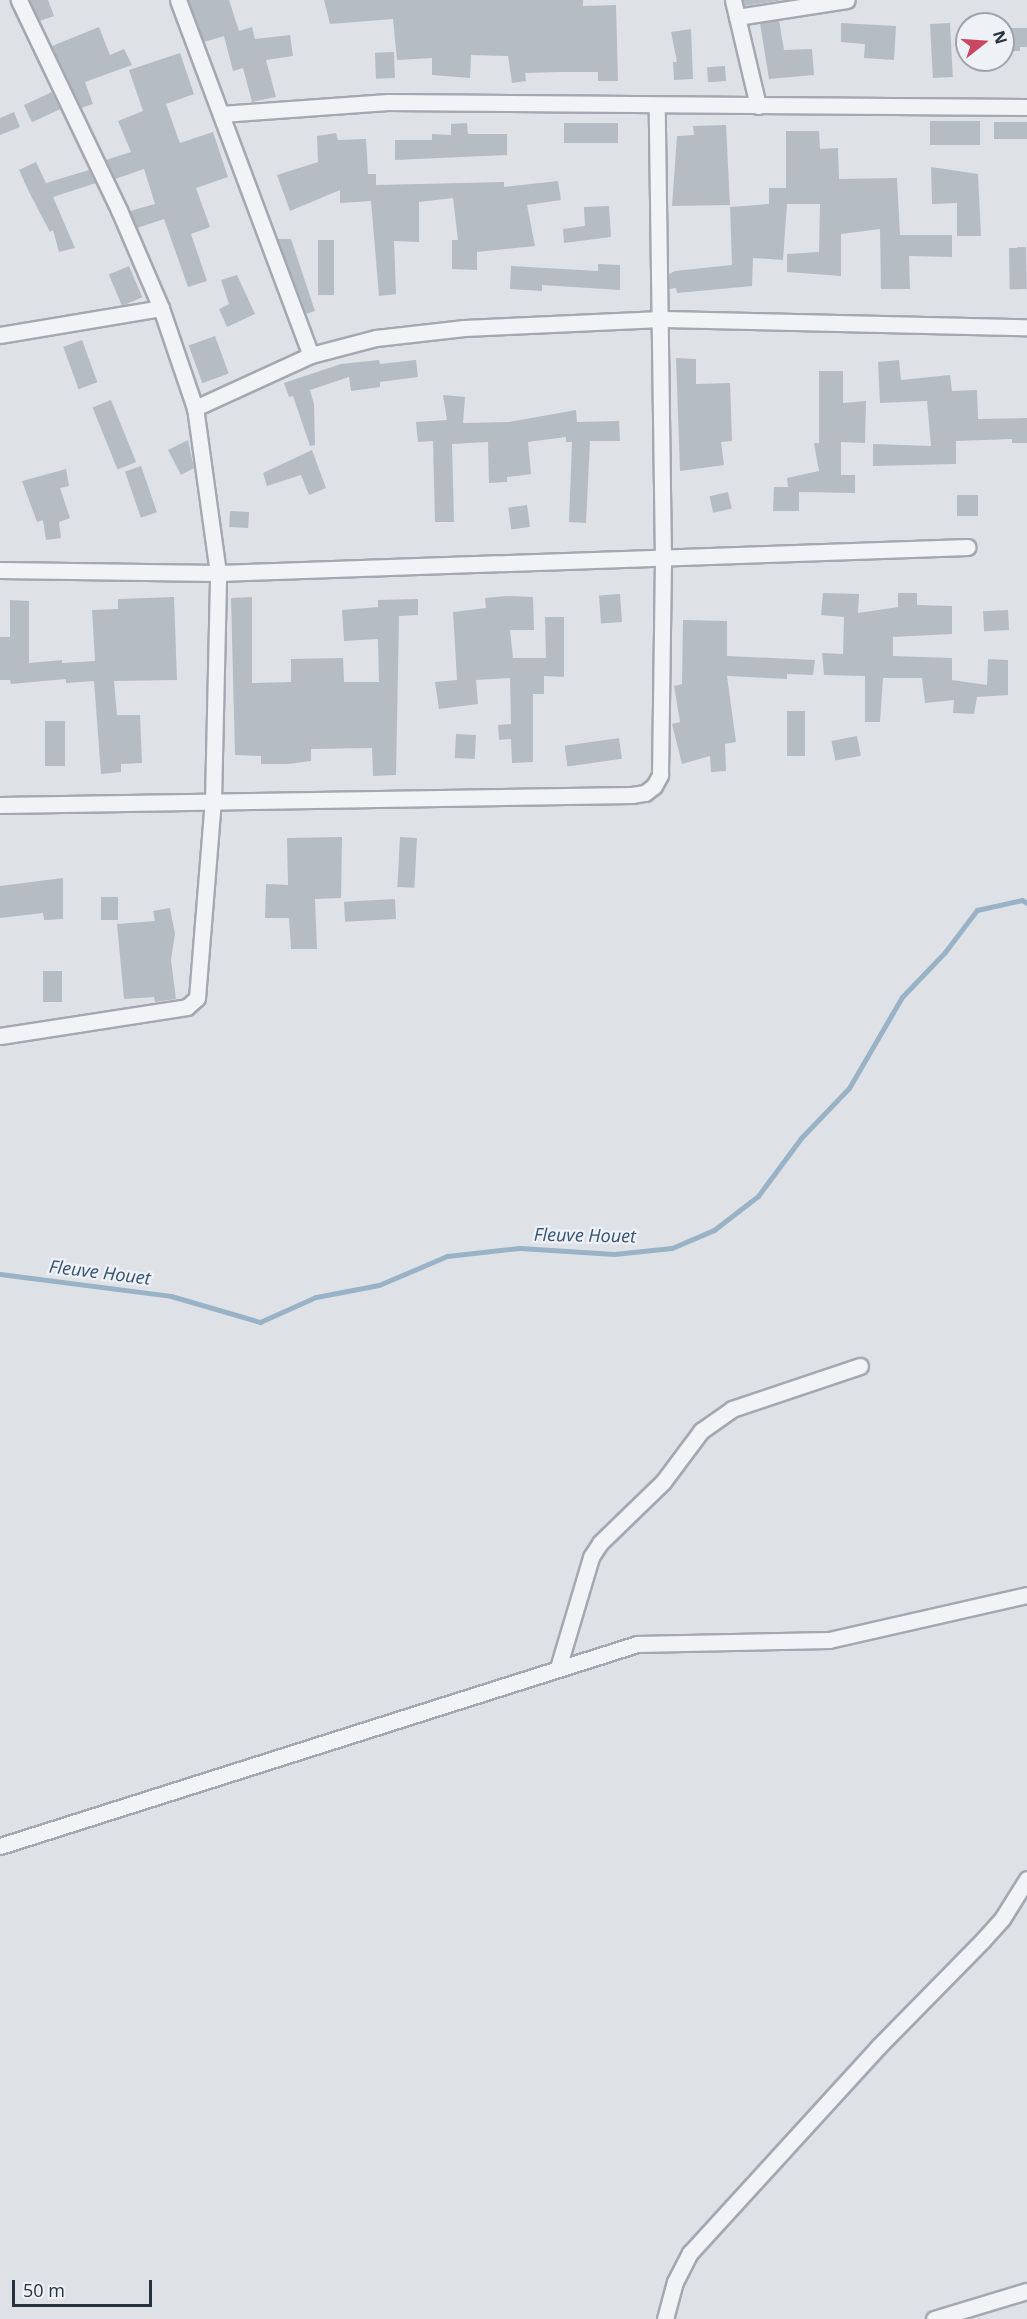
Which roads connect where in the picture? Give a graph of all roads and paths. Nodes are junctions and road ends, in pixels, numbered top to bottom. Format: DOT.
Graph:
graph roads {
  1 [pos="19,0"];
  2 [pos="178,0"];
  3 [pos="733,0"];
  4 [pos="847,0"];
  5 [pos="737,17"];
  6 [pos="657,106"];
  7 [pos="758,106"];
  8 [pos="1027,107"];
  9 [pos="220,114"];
  10 [pos="160,308"];
  11 [pos="661,319"];
  12 [pos="1027,327"];
  13 [pos="0,335"];
  14 [pos="311,355"];
  15 [pos="195,408"];
  16 [pos="968,547"];
  17 [pos="663,559"];
  18 [pos="0,570"];
  19 [pos="218,573"];
  20 [pos="213,801"];
  21 [pos="0,805"];
  22 [pos="0,1036"];
  23 [pos="860,1366"];
  24 [pos="1027,1595"];
  25 [pos="558,1668"];
  26 [pos="0,1846"];
  27 [pos="1027,1879"];
  28 [pos="1027,2291"];
  29 [pos="665,2319"];
  30 [pos="934,2319"];
  1 -- 10 [label="street"];
  2 -- 9 [label="street"];
  3 -- 5 [label="street"];
  4 -- 5 [label="street"];
  5 -- 7 [label="street"];
  6 -- 7 [label="street"];
  6 -- 9 [label="street"];
  6 -- 11 [label="street"];
  7 -- 8 [label="street"];
  9 -- 14 [label="street"];
  10 -- 13 [label="street"];
  10 -- 15 [label="street"];
  11 -- 12 [label="street"];
  11 -- 14 [label="street"];
  11 -- 17 [label="street"];
  14 -- 15 [label="street"];
  15 -- 19 [label="street"];
  16 -- 17 [label="street"];
  17 -- 19 [label="street"];
  17 -- 20 [label="street"];
  18 -- 19 [label="street"];
  19 -- 20 [label="street"];
  20 -- 21 [label="street"];
  20 -- 22 [label="street"];
  23 -- 25 [label="street"];
  24 -- 25 [label="street"];
  25 -- 26 [label="street"];
  27 -- 29 [label="street"];
  28 -- 30 [label="street"];
}
